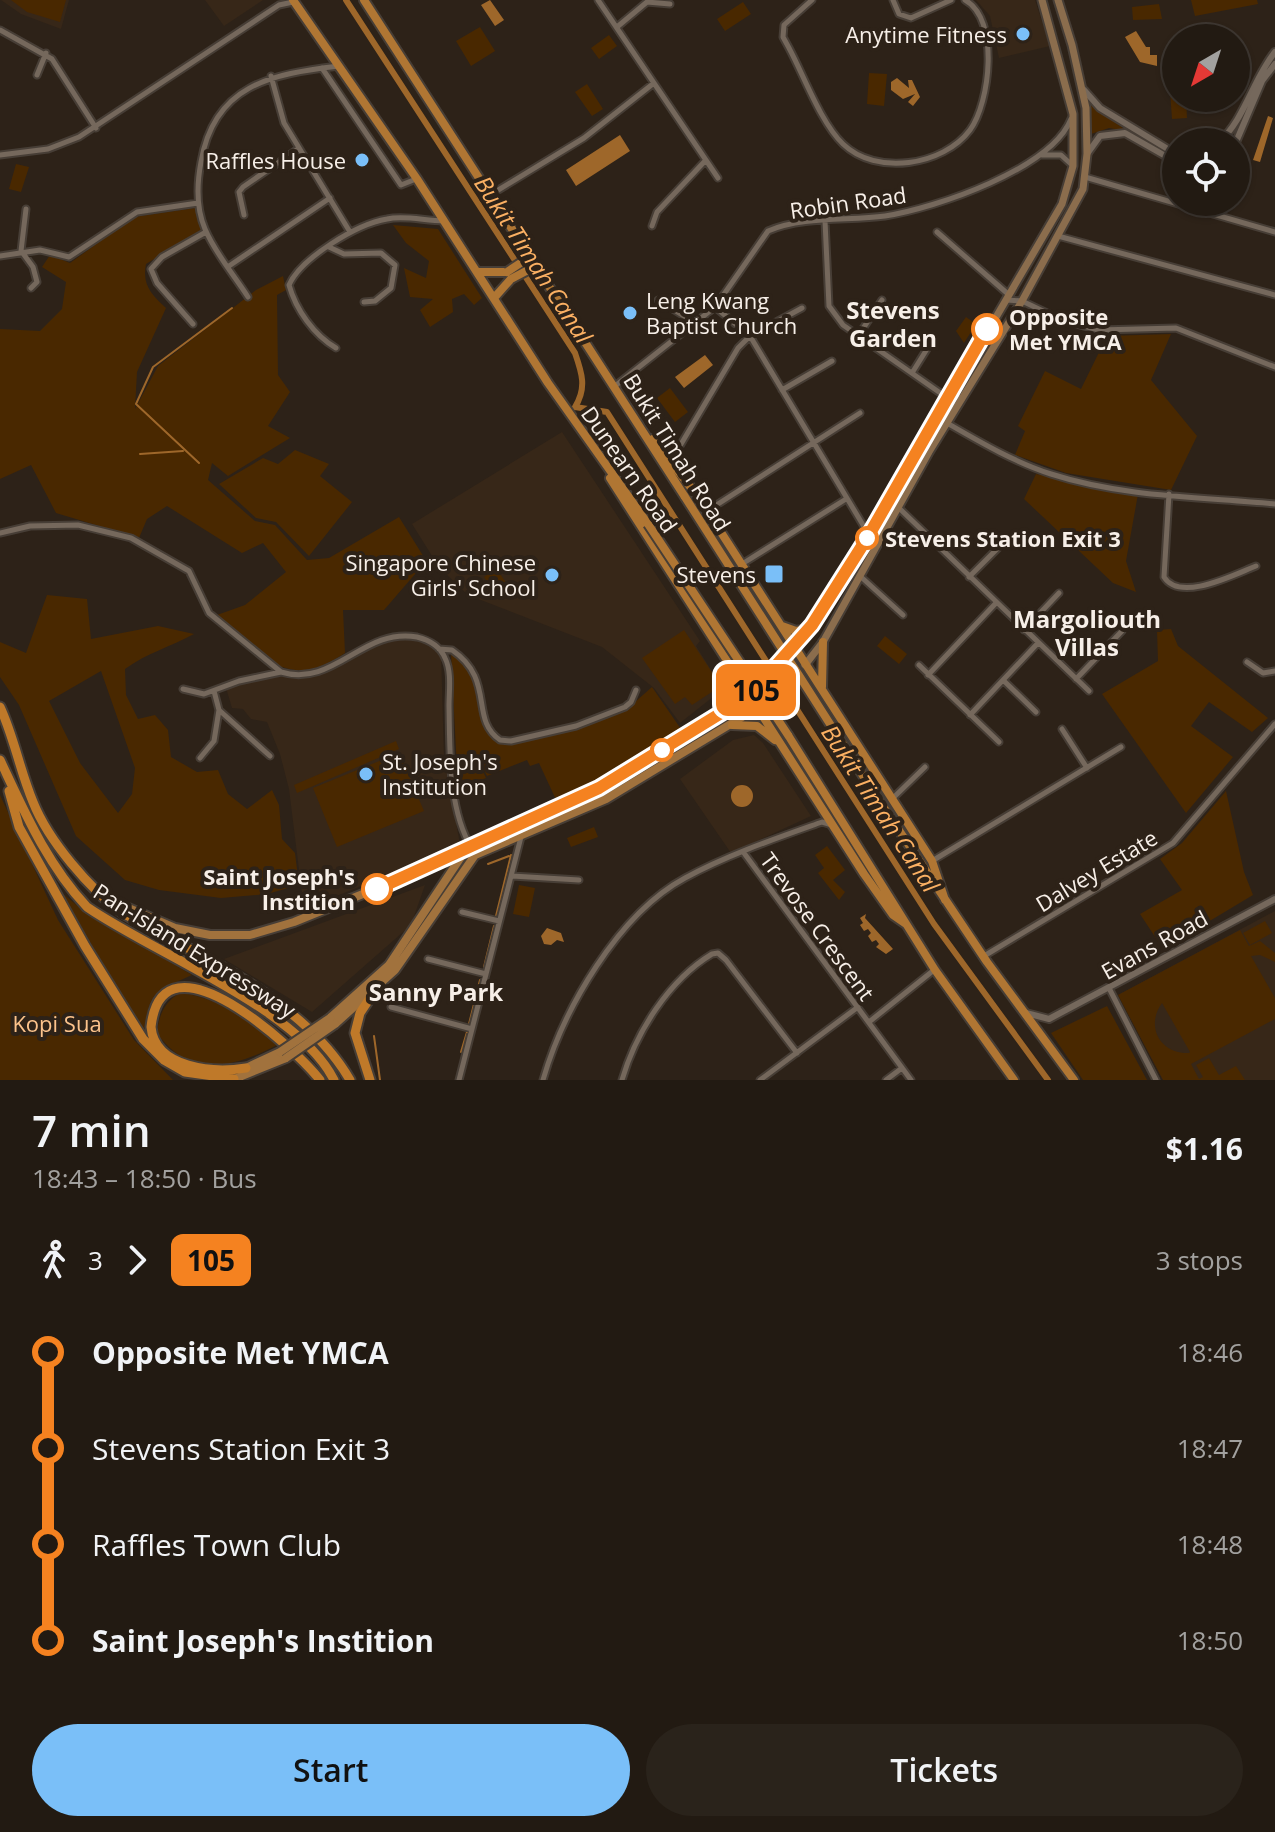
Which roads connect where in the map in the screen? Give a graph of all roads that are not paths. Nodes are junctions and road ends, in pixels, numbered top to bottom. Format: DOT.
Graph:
graph roads {
  1 [pos="364,0"];
  2 [pos="598,0"];
  3 [pos="812,0"];
  4 [pos="893,0"];
  5 [pos="951,0"];
  6 [pos="965,0"];
  7 [pos="1042,0"];
  8 [pos="1058,0"];
  9 [pos="294,1"];
  10 [pos="280,2"];
  11 [pos="670,4"];
  12 [pos="617,27"];
  13 [pos="0,30"];
  14 [pos="1275,52"];
  15 [pos="46,53"];
  16 [pos="1275,64"];
  17 [pos="339,66"];
  18 [pos="322,68"];
  19 [pos="37,75"];
  20 [pos="271,76"];
  21 [pos="654,83"];
  22 [pos="1082,87"];
  23 [pos="1073,114"];
  24 [pos="96,128"];
  25 [pos="1231,128"];
  26 [pos="1242,128"];
  27 [pos="1162,146"];
  28 [pos="298,149"];
  29 [pos="1087,154"];
  30 [pos="1162,154"];
  31 [pos="0,155"];
  32 [pos="1041,155"];
  33 [pos="705,161"];
  34 [pos="1073,166"];
  35 [pos="1085,177"];
  36 [pos="718,178"];
  37 [pos="417,179"];
  38 [pos="490,195"];
  39 [pos="330,198"];
  40 [pos="198,203"];
  41 [pos="26,209"];
  42 [pos="244,215"];
  43 [pos="445,221"];
  44 [pos="825,221"];
  45 [pos="652,226"];
  46 [pos="206,232"];
  47 [pos="350,232"];
  48 [pos="937,232"];
  49 [pos="1275,232"];
  50 [pos="1058,236"];
  51 [pos="526,245"];
  52 [pos="329,247"];
  53 [pos="21,251"];
  54 [pos="0,256"];
  55 [pos="229,266"];
  56 [pos="525,266"];
  57 [pos="477,272"];
  58 [pos="509,275"];
  59 [pos="546,278"];
  60 [pos="31,288"];
  61 [pos="1275,295"];
  62 [pos="248,297"];
  63 [pos="1006,297"];
  64 [pos="494,298"];
  65 [pos="658,300"];
  66 [pos="882,300"];
  67 [pos="1022,301"];
  68 [pos="364,302"];
  69 [pos="715,307"];
  70 [pos="802,308"];
  71 [pos="694,322"];
  72 [pos="193,324"];
  73 [pos="750,336"];
  74 [pos="858,336"];
  75 [pos="932,341"];
  76 [pos="336,348"];
  77 [pos="832,361"];
  78 [pos="1275,367"];
  79 [pos="912,373"];
  80 [pos="615,386"];
  81 [pos="782,390"];
  82 [pos="946,397"];
  83 [pos="962,398"];
  84 [pos="860,413"];
  85 [pos="953,413"];
  86 [pos="935,417"];
  87 [pos="947,423"];
  88 [pos="644,433"];
  89 [pos="813,441"];
  90 [pos="592,446"];
  91 [pos="671,461"];
  92 [pos="1169,494"];
  93 [pos="846,499"];
  94 [pos="1275,504"];
  95 [pos="900,509"];
  96 [pos="707,511"];
  97 [pos="0,533"];
  98 [pos="869,535"];
  99 [pos="1006,540"];
  100 [pos="742,564"];
  101 [pos="1256,566"];
  102 [pos="860,576"];
  103 [pos="969,577"];
  104 [pos="1059,593"];
  105 [pos="996,603"];
  106 [pos="903,615"];
  107 [pos="782,626"];
  108 [pos="808,629"];
  109 [pos="1024,630"];
  110 [pos="1122,631"];
  111 [pos="823,642"];
  112 [pos="1038,643"];
  113 [pos="794,648"];
  114 [pos="439,649"];
  115 [pos="1247,662"];
  116 [pos="805,665"];
  117 [pos="919,665"];
  118 [pos="1275,671"];
  119 [pos="281,672"];
  120 [pos="928,675"];
  121 [pos="739,678"];
  122 [pos="1076,679"];
  123 [pos="1003,680"];
  124 [pos="183,689"];
  125 [pos="636,690"];
  126 [pos="214,691"];
  127 [pos="1089,691"];
  128 [pos="822,692"];
  129 [pos="749,696"];
  130 [pos="0,707"];
  131 [pos="757,708"];
  132 [pos="219,710"];
  133 [pos="1036,712"];
  134 [pos="720,714"];
  135 [pos="970,715"];
  136 [pos="1275,724"];
  137 [pos="732,725"];
  138 [pos="1062,729"];
  139 [pos="999,742"];
  140 [pos="1121,747"];
  141 [pos="789,755"];
  142 [pos="270,756"];
  143 [pos="200,758"];
  144 [pos="1,762"];
  145 [pos="925,767"];
  146 [pos="1087,768"];
  147 [pos="892,799"];
  148 [pos="824,819"];
  149 [pos="837,822"];
  150 [pos="522,834"];
  151 [pos="469,846"];
  152 [pos="744,853"];
  153 [pos="475,855"];
  154 [pos="932,861"];
  155 [pos="512,876"];
  156 [pos="579,880"];
  157 [pos="104,898"];
  158 [pos="1275,899"];
  159 [pos="945,900"];
  160 [pos="462,912"];
  161 [pos="499,921"];
  162 [pos="984,956"];
  163 [pos="428,959"];
  164 [pos="935,970"];
  165 [pos="486,974"];
  166 [pos="376,989"];
  167 [pos="1110,990"];
  168 [pos="391,1007"];
  169 [pos="858,1007"];
  170 [pos="1022,1011"];
  171 [pos="1049,1019"];
  172 [pos="333,1021"];
  173 [pos="869,1022"];
  174 [pos="472,1029"];
  175 [pos="1046,1044"];
  176 [pos="797,1053"];
  177 [pos="283,1055"];
  178 [pos="173,1066"];
  179 [pos="246,1068"];
  180 [pos="902,1068"];
  181 [pos="185,1080"];
  182 [pos="233,1080"];
  183 [pos="320,1080"];
  184 [pos="334,1080"];
  185 [pos="350,1080"];
  186 [pos="370,1080"];
  187 [pos="459,1080"];
  188 [pos="543,1080"];
  189 [pos="622,1080"];
  190 [pos="760,1080"];
  191 [pos="886,1080"];
  192 [pos="911,1080"];
  193 [pos="1014,1080"];
  194 [pos="1074,1080"];
  195 [pos="1156,1080"];
  1 -- 38 [label="highway, Bukit Timah Road"];
  2 -- 12 [label="street"];
  3 -- 6 [label="street"];
  4 -- 5 [label="street"];
  7 -- 23 [label="main road"];
  8 -- 22 [label="main road"];
  9 -- 10 [label="street"];
  9 -- 17 [label="highway, Dunearn Road"];
  10 -- 24 [label="street"];
  11 -- 12 [label="street"];
  12 -- 21 [label="street"];
  13 -- 15 [label="street"];
  14 -- 25 [label="street"];
  15 -- 19 [label="street"];
  15 -- 24 [label="street"];
  16 -- 26 [label="street"];
  17 -- 18 [label="street"];
  17 -- 37 [label="highway, Dunearn Road"];
  18 -- 20 [label="street"];
  18 -- 37 [label="street"];
  20 -- 28 [label="street"];
  20 -- 40 [label="street"];
  21 -- 33 [label="street"];
  21 -- 38 [label="street"];
  22 -- 27 [label="street"];
  22 -- 29 [label="main road"];
  23 -- 32 [label="street, Robin Road"];
  23 -- 34 [label="main road"];
  24 -- 31 [label="street"];
  28 -- 39 [label="street"];
  28 -- 42 [label="street"];
  29 -- 30 [label="street"];
  29 -- 35 [label="main road"];
  32 -- 34 [label="street"];
  32 -- 44 [label="street, Robin Road"];
  33 -- 36 [label="street"];
  33 -- 45 [label="street"];
  34 -- 63 [label="main road"];
  35 -- 49 [label="street"];
  35 -- 50 [label="main road"];
  37 -- 43 [label="highway, Dunearn Road"];
  38 -- 51 [label="highway, Bukit Timah Road"];
  39 -- 47 [label="street"];
  39 -- 55 [label="street"];
  40 -- 46 [label="street"];
  40 -- 53 [label="street"];
  41 -- 53 [label="street"];
  43 -- 52 [label="street"];
  43 -- 57 [label="highway, Dunearn Road"];
  44 -- 69 [label="street, Robin Road"];
  44 -- 74 [label="street"];
  46 -- 55 [label="street"];
  46 -- 72 [label="street"];
  48 -- 63 [label="street"];
  50 -- 61 [label="street"];
  50 -- 67 [label="main road"];
  51 -- 56 [label="highway"];
  51 -- 59 [label="highway, Bukit Timah Road"];
  52 -- 68 [label="street"];
  52 -- 76 [label="street"];
  53 -- 54 [label="street"];
  53 -- 60 [label="street"];
  55 -- 62 [label="street"];
  56 -- 58 [label="highway, bridge"];
  56 -- 59 [label="highway"];
  57 -- 58 [label="highway"];
  57 -- 64 [label="highway, Dunearn Road"];
  58 -- 64 [label="highway"];
  59 -- 80 [label="highway, Bukit Timah Road"];
  63 -- 67 [label="street"];
  63 -- 82 [label="main road"];
  64 -- 90 [label="highway, Dunearn Road"];
  65 -- 71 [label="street"];
  66 -- 74 [label="street"];
  67 -- 78 [label="street"];
  67 -- 83 [label="main road"];
  69 -- 71 [label="street, Robin Road"];
  69 -- 73 [label="street"];
  70 -- 73 [label="street"];
  71 -- 80 [label="street, Robin Road"];
  73 -- 81 [label="street"];
  73 -- 91 [label="street"];
  74 -- 79 [label="street"];
  75 -- 79 [label="street"];
  77 -- 81 [label="street"];
  79 -- 82 [label="street"];
  80 -- 88 [label="highway, Bukit Timah Road"];
  81 -- 89 [label="street"];
  82 -- 83 [label="street"];
  82 -- 86 [label="main road"];
  83 -- 85 [label="main road"];
  84 -- 89 [label="street"];
  85 -- 86 [label="main road"];
  85 -- 87 [label="main road"];
  86 -- 98 [label="main road"];
  87 -- 92 [label="street"];
  87 -- 95 [label="main road"];
  88 -- 91 [label="highway"];
  88 -- 159 [label="highway, Bukit Timah Road, bridge"];
  89 -- 93 [label="street"];
  89 -- 96 [label="street"];
  90 -- 121 [label="highway"];
  90 -- 149 [label="highway, Dunearn Road, bridge"];
  91 -- 96 [label="highway"];
  92 -- 94 [label="street"];
  92 -- 101 [label="street"];
  93 -- 98 [label="street"];
  93 -- 100 [label="street"];
  95 -- 102 [label="main road"];
  95 -- 103 [label="street"];
  96 -- 100 [label="highway"];
  97 -- 119 [label="street"];
  98 -- 108 [label="main road"];
  99 -- 103 [label="street"];
  100 -- 107 [label="highway"];
  102 -- 106 [label="street"];
  102 -- 111 [label="main road"];
  103 -- 105 [label="street"];
  104 -- 109 [label="street"];
  105 -- 109 [label="street"];
  105 -- 120 [label="street"];
  107 -- 108 [label="highway"];
  107 -- 113 [label="highway"];
  108 -- 113 [label="main road"];
  109 -- 112 [label="street"];
  110 -- 122 [label="street"];
  111 -- 116 [label="main road"];
  111 -- 128 [label="highway"];
  112 -- 122 [label="street"];
  112 -- 123 [label="street"];
  113 -- 116 [label="highway"];
  113 -- 129 [label="main road"];
  114 -- 119 [label="street"];
  114 -- 125 [label="street"];
  114 -- 151 [label="street"];
  115 -- 118 [label="street"];
  116 -- 128 [label="highway"];
  116 -- 131 [label="main road, bridge"];
  117 -- 120 [label="street"];
  119 -- 126 [label="street"];
  120 -- 135 [label="street"];
  121 -- 129 [label="highway"];
  121 -- 134 [label="highway"];
  122 -- 127 [label="street"];
  123 -- 133 [label="street"];
  123 -- 135 [label="street"];
  124 -- 126 [label="street"];
  126 -- 132 [label="street"];
  128 -- 147 [label="highway"];
  129 -- 131 [label="highway"];
  129 -- 134 [label="main road"];
  130 -- 157 [label="highway, Pan-Island Expressway"];
  131 -- 137 [label="main road"];
  131 -- 141 [label="highway"];
  132 -- 142 [label="street"];
  132 -- 143 [label="street"];
  134 -- 151 [label="main road"];
  135 -- 139 [label="street"];
  136 -- 162 [label="street, Dalvey Estate"];
  137 -- 141 [label="highway"];
  137 -- 150 [label="main road"];
  138 -- 146 [label="street"];
  140 -- 146 [label="street"];
  141 -- 148 [label="highway"];
  144 -- 178 [label="highway"];
  144 -- 184 [label="highway, Pan-Island Expressway"];
  145 -- 147 [label="street"];
  146 -- 154 [label="street"];
  147 -- 154 [label="highway"];
  148 -- 149 [label="highway"];
  148 -- 152 [label="street"];
  149 -- 164 [label="highway, Dunearn Road"];
  150 -- 153 [label="main road"];
  150 -- 155 [label="street"];
  151 -- 153 [label="street"];
  151 -- 157 [label="main road"];
  151 -- 172 [label="main road"];
  152 -- 169 [label="street, Trevose Crescent"];
  152 -- 188 [label="street, Trevose Crescent"];
  153 -- 166 [label="main road"];
  154 -- 159 [label="highway"];
  155 -- 156 [label="street"];
  155 -- 161 [label="street"];
  157 -- 185 [label="highway, Pan-Island Expressway"];
  158 -- 167 [label="street, Evans Road"];
  159 -- 162 [label="highway, Bukit Timah Road"];
  160 -- 161 [label="street"];
  161 -- 165 [label="street"];
  162 -- 170 [label="highway, Bukit Timah Road"];
  163 -- 165 [label="street"];
  164 -- 173 [label="street"];
  164 -- 193 [label="highway, Dunearn Road"];
  165 -- 174 [label="street"];
  166 -- 172 [label="main road"];
  166 -- 186 [label="highway"];
  167 -- 171 [label="street, Evans Road"];
  167 -- 195 [label="street"];
  168 -- 174 [label="street"];
  169 -- 173 [label="street, Trevose Crescent"];
  169 -- 176 [label="street"];
  170 -- 171 [label="street"];
  170 -- 175 [label="highway, Bukit Timah Road"];
  171 -- 175 [label="street"];
  172 -- 177 [label="main road, bridge"];
  173 -- 180 [label="street, Trevose Crescent"];
  174 -- 187 [label="street"];
  175 -- 194 [label="highway, Bukit Timah Road"];
  176 -- 189 [label="street"];
  176 -- 190 [label="street"];
  177 -- 179 [label="main road"];
  177 -- 182 [label="main road"];
  178 -- 181 [label="highway"];
  178 -- 182 [label="highway"];
  179 -- 183 [label="highway"];
  180 -- 191 [label="street"];
  180 -- 192 [label="street, Trevose Crescent"];
}
